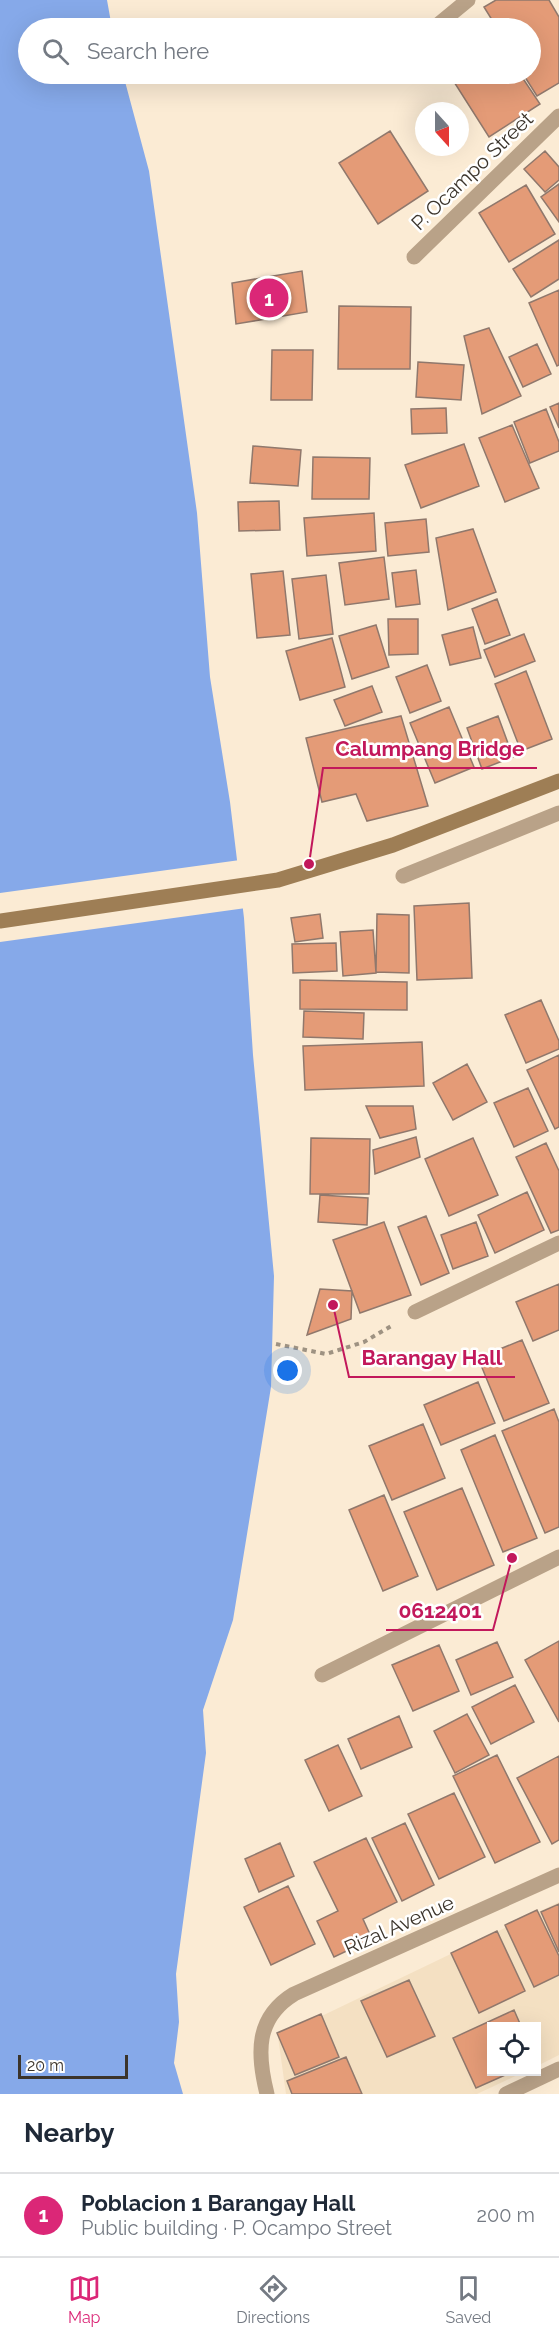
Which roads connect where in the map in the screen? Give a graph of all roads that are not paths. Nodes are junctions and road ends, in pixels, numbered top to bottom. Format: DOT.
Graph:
graph roads {
  1 [pos="468,0"];
  2 [pos="446,18"];
  3 [pos="559,116"];
  4 [pos="414,257"];
  5 [pos="559,781"];
  6 [pos="559,813"];
  7 [pos="403,876"];
  8 [pos="0,921"];
  9 [pos="559,1243"];
  10 [pos="415,1312"];
  11 [pos="559,1557"];
  12 [pos="322,1674"];
  13 [pos="559,1875"];
  14 [pos="559,2069"];
  15 [pos="267,2094"];
  16 [pos="506,2094"];
  1 -- 2 [label="street"];
  3 -- 4 [label="street, P. Ocampo Street"];
  5 -- 8 [label="main road"];
  6 -- 7 [label="street"];
  9 -- 10 [label="street"];
  11 -- 12 [label="street"];
  13 -- 15 [label="street, Rizal Avenue"];
  14 -- 16 [label="street"];
}
